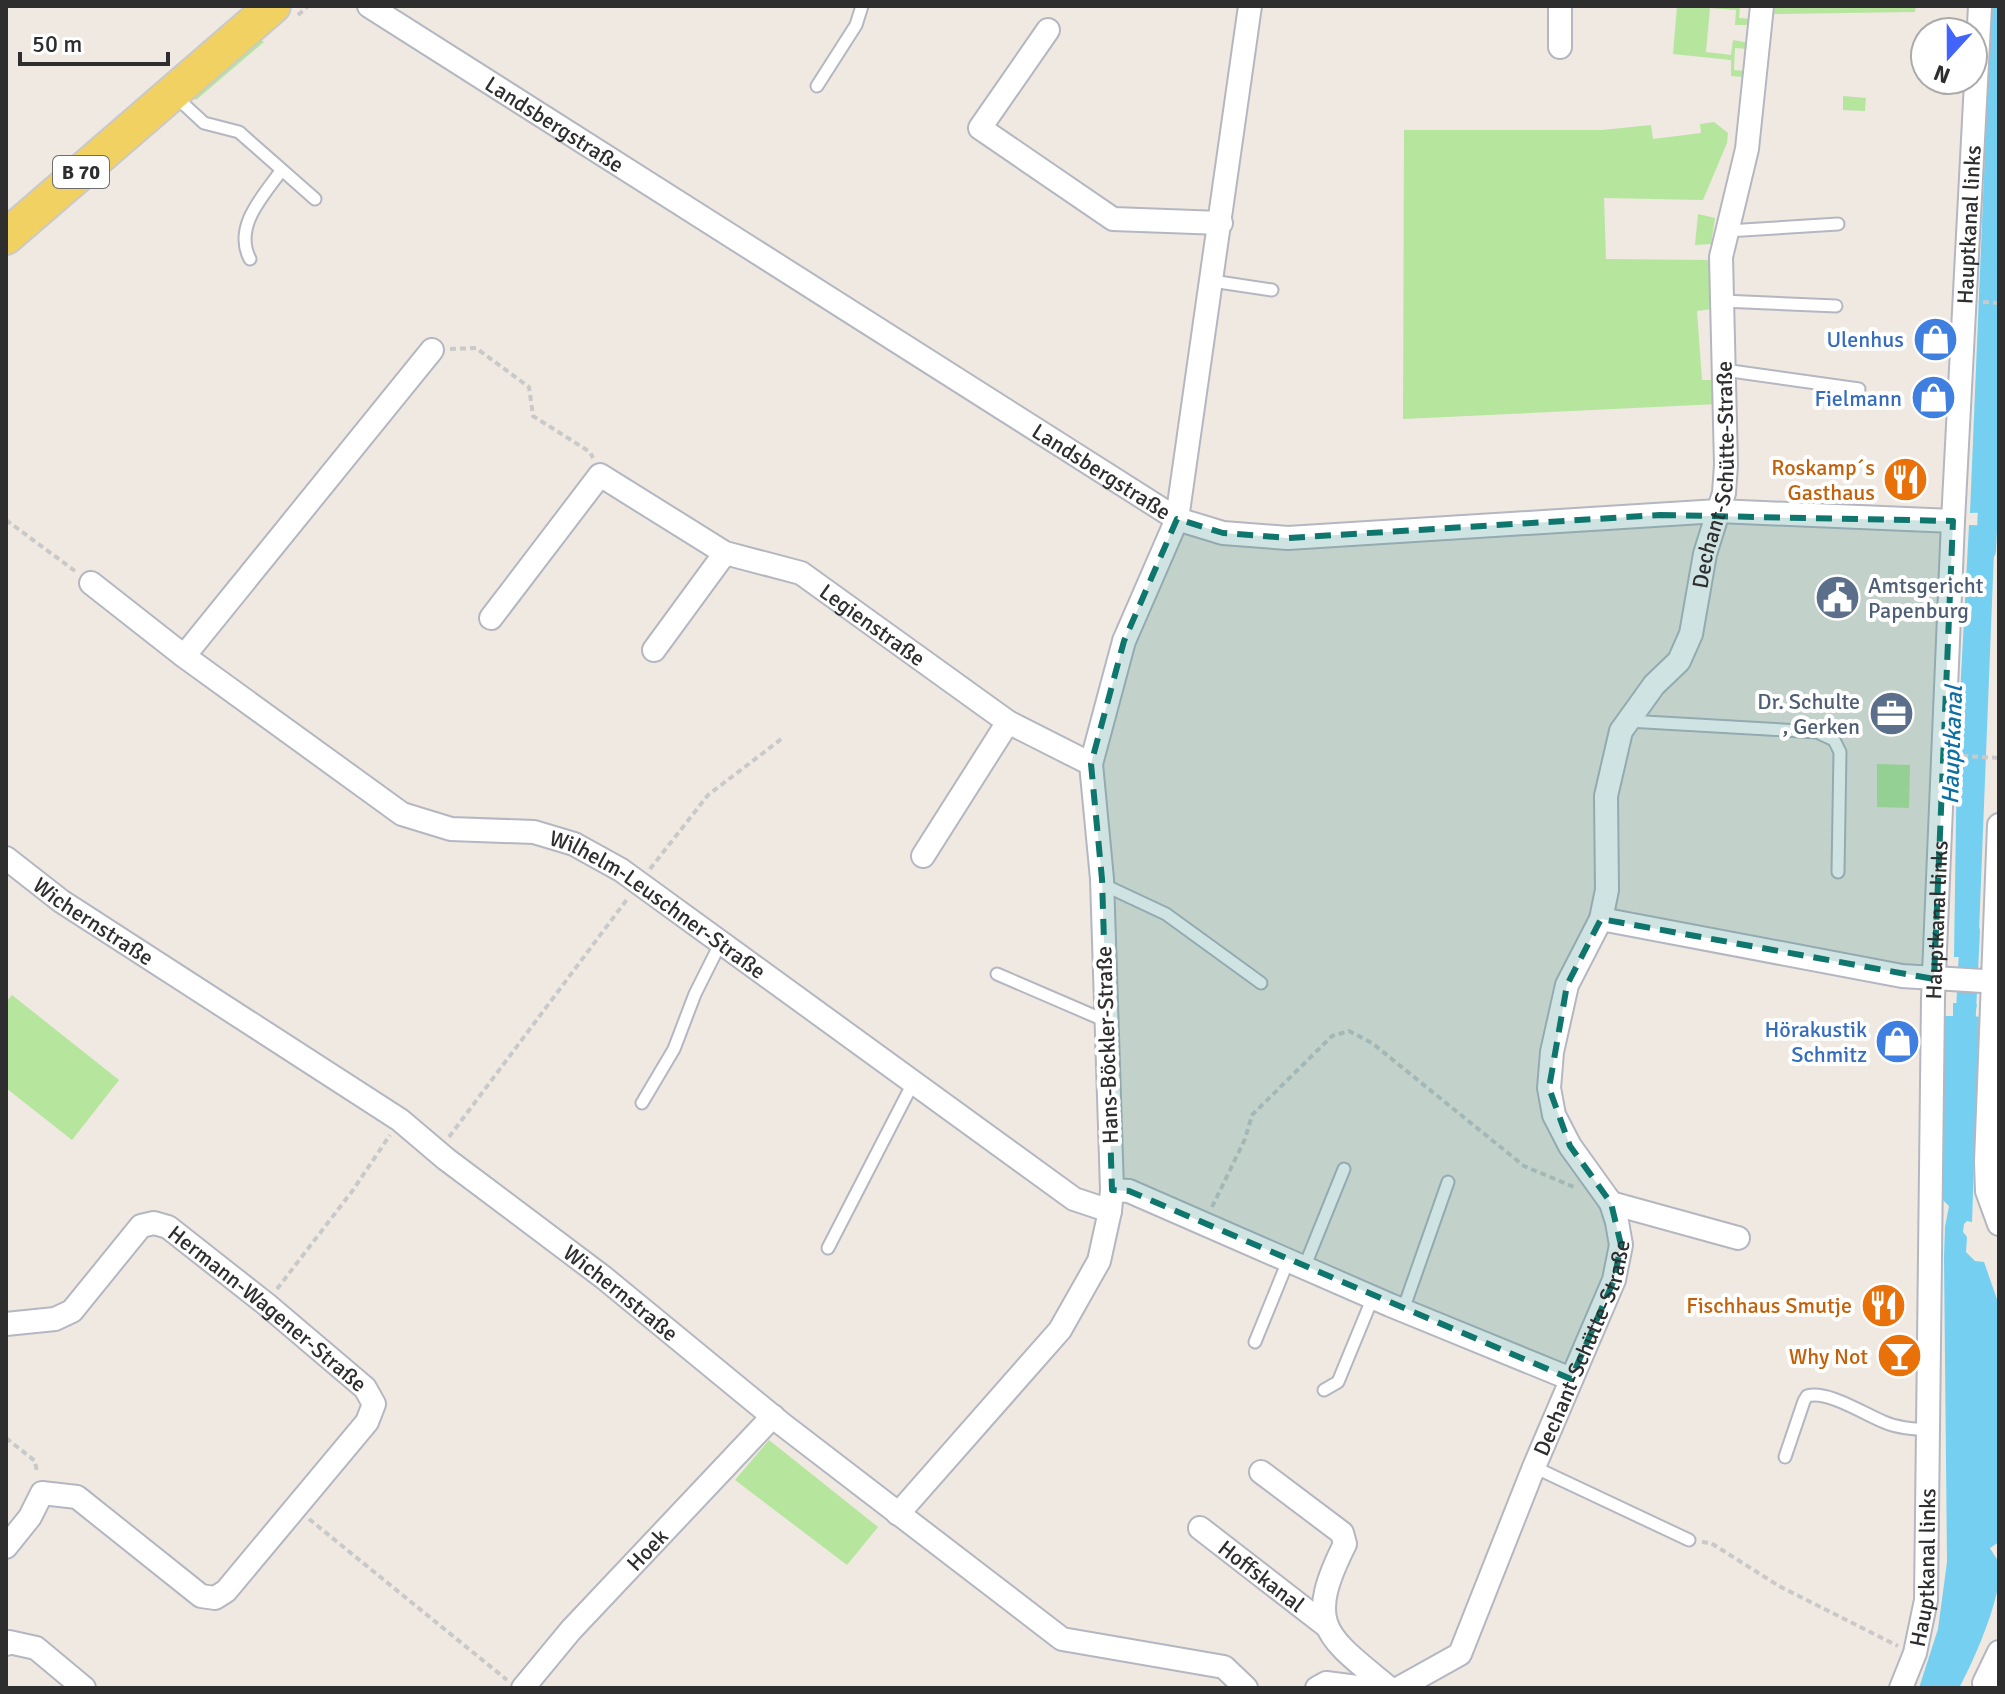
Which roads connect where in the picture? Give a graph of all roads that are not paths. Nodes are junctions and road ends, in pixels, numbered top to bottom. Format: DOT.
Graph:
graph roads {
  1 [pos="273,6"];
  2 [pos="369,6"];
  3 [pos="862,6"];
  4 [pos="1250,6"];
  5 [pos="1560,6"];
  6 [pos="1762,6"];
  7 [pos="1980,6"];
  8 [pos="1048,30"];
  9 [pos="1560,47"];
  10 [pos="817,86"];
  11 [pos="173,94"];
  12 [pos="281,171"];
  13 [pos="315,199"];
  14 [pos="1221,223"];
  15 [pos="1838,224"];
  16 [pos="1727,231"];
  17 [pos="6,237"];
  18 [pos="250,259"];
  19 [pos="1212,281"];
  20 [pos="1272,290"];
  21 [pos="1722,301"];
  22 [pos="1836,306"];
  23 [pos="432,350"];
  24 [pos="1724,370"];
  25 [pos="1859,389"];
  26 [pos="1718,511"];
  27 [pos="1177,519"];
  28 [pos="1953,521"];
  29 [pos="725,553"];
  30 [pos="91,583"];
  31 [pos="491,618"];
  32 [pos="654,650"];
  33 [pos="184,656"];
  34 [pos="1628,721"];
  35 [pos="1008,722"];
  36 [pos="1091,764"];
  37 [pos="1999,825"];
  38 [pos="923,856"];
  39 [pos="6,858"];
  40 [pos="1838,872"];
  41 [pos="1102,884"];
  42 [pos="1601,919"];
  43 [pos="720,944"];
  44 [pos="997,974"];
  45 [pos="1944,980"];
  46 [pos="1990,982"];
  47 [pos="1261,983"];
  48 [pos="1106,1021"];
  49 [pos="913,1083"];
  50 [pos="642,1103"];
  51 [pos="1344,1169"];
  52 [pos="1448,1182"];
  53 [pos="1111,1200"];
  54 [pos="1611,1203"];
  55 [pos="1999,1224"];
  56 [pos="1738,1238"];
  57 [pos="828,1248"];
  58 [pos="1296,1264"];
  59 [pos="1373,1297"];
  60 [pos="1403,1310"];
  61 [pos="6,1324"];
  62 [pos="1255,1342"];
  63 [pos="1571,1379"];
  64 [pos="1324,1390"];
  65 [pos="773,1416"];
  66 [pos="1928,1430"];
  67 [pos="1785,1457"];
  68 [pos="1534,1467"];
  69 [pos="1261,1472"];
  70 [pos="898,1514"];
  71 [pos="1200,1528"];
  72 [pos="1689,1540"];
  73 [pos="6,1547"];
  74 [pos="1324,1624"];
  75 [pos="7,1638"];
  76 [pos="1999,1652"];
  77 [pos="516,1684"];
  78 [pos="1986,1686"];
  79 [pos="84,1688"];
  80 [pos="1246,1688"];
  81 [pos="1317,1688"];
  82 [pos="1365,1688"];
  83 [pos="1389,1688"];
  84 [pos="1399,1688"];
  85 [pos="1901,1688"];
  1 -- 11 [label="main road, B 70"];
  2 -- 27 [label="street, Landsbergstraße"];
  3 -- 10 [label="lane"];
  4 -- 14 [label="street, Hans-Böckler-Straße"];
  5 -- 9 [label="street"];
  6 -- 16 [label="street, Dechant-Schütte-Straße"];
  7 -- 28 [label="street, Hauptkanal links"];
  8 -- 14 [label="street"];
  11 -- 12 [label="lane"];
  11 -- 17 [label="main road, B 70"];
  12 -- 13 [label="lane"];
  12 -- 18 [label="lane"];
  14 -- 19 [label="street, Hans-Böckler-Straße"];
  15 -- 16 [label="lane"];
  16 -- 21 [label="street, Dechant-Schütte-Straße"];
  19 -- 20 [label="lane"];
  19 -- 27 [label="street, Hans-Böckler-Straße"];
  21 -- 22 [label="lane"];
  21 -- 24 [label="street, Dechant-Schütte-Straße"];
  23 -- 33 [label="street"];
  24 -- 25 [label="lane"];
  24 -- 26 [label="street, Dechant-Schütte-Straße"];
  26 -- 27 [label="street, Landsbergstraße"];
  26 -- 28 [label="street, Landsbergstraße"];
  26 -- 34 [label="street, Dechant-Schütte-Straße"];
  27 -- 36 [label="street, Hans-Böckler-Straße"];
  28 -- 45 [label="street, Hauptkanal links"];
  29 -- 31 [label="street, Legienstraße"];
  29 -- 32 [label="street"];
  29 -- 35 [label="street, Legienstraße"];
  30 -- 33 [label="street, Wilhelm-Leuschner-Straße"];
  33 -- 43 [label="street, Wilhelm-Leuschner-Straße"];
  34 -- 40 [label="lane"];
  34 -- 42 [label="street, Dechant-Schütte-Straße"];
  35 -- 36 [label="street, Legienstraße"];
  35 -- 38 [label="street"];
  36 -- 41 [label="street, Hans-Böckler-Straße"];
  37 -- 46 [label="street"];
  39 -- 65 [label="street, Wichernstraße"];
  41 -- 47 [label="lane"];
  41 -- 48 [label="street, Hans-Böckler-Straße"];
  42 -- 45 [label="street"];
  42 -- 54 [label="street, Dechant-Schütte-Straße"];
  43 -- 49 [label="street, Wilhelm-Leuschner-Straße"];
  43 -- 50 [label="lane"];
  44 -- 48 [label="lane"];
  45 -- 46 [label="street"];
  45 -- 66 [label="street, Hauptkanal links"];
  46 -- 55 [label="street"];
  48 -- 53 [label="street, Hans-Böckler-Straße"];
  49 -- 53 [label="street, Wilhelm-Leuschner-Straße"];
  49 -- 57 [label="lane"];
  51 -- 58 [label="lane"];
  52 -- 60 [label="lane"];
  53 -- 58 [label="street, Wilhelm-Leuschner-Straße"];
  53 -- 70 [label="street, Hans-Böckler-Straße"];
  54 -- 56 [label="street"];
  54 -- 63 [label="street, Dechant-Schütte-Straße"];
  58 -- 59 [label="street, Wilhelm-Leuschner-Straße"];
  58 -- 62 [label="lane"];
  59 -- 60 [label="street, Wilhelm-Leuschner-Straße"];
  59 -- 64 [label="lane"];
  60 -- 63 [label="street, Wilhelm-Leuschner-Straße"];
  61 -- 73 [label="street, Hermann-Wagener-Straße"];
  63 -- 68 [label="street, Dechant-Schütte-Straße"];
  65 -- 70 [label="street, Wichernstraße"];
  65 -- 77 [label="street, Hoek"];
  66 -- 67 [label="lane"];
  66 -- 85 [label="street, Hauptkanal links"];
  68 -- 72 [label="lane, Dechant-Schütte-Straße"];
  68 -- 84 [label="street, Dechant-Schütte-Straße"];
  69 -- 74 [label="street, Hoffskanal"];
  70 -- 80 [label="street, Wichernstraße"];
  71 -- 74 [label="street, Hoffskanal"];
  74 -- 83 [label="street, Hoffskanal"];
  75 -- 79 [label="street"];
  76 -- 78 [label="street"];
  81 -- 82 [label="street"];
}
